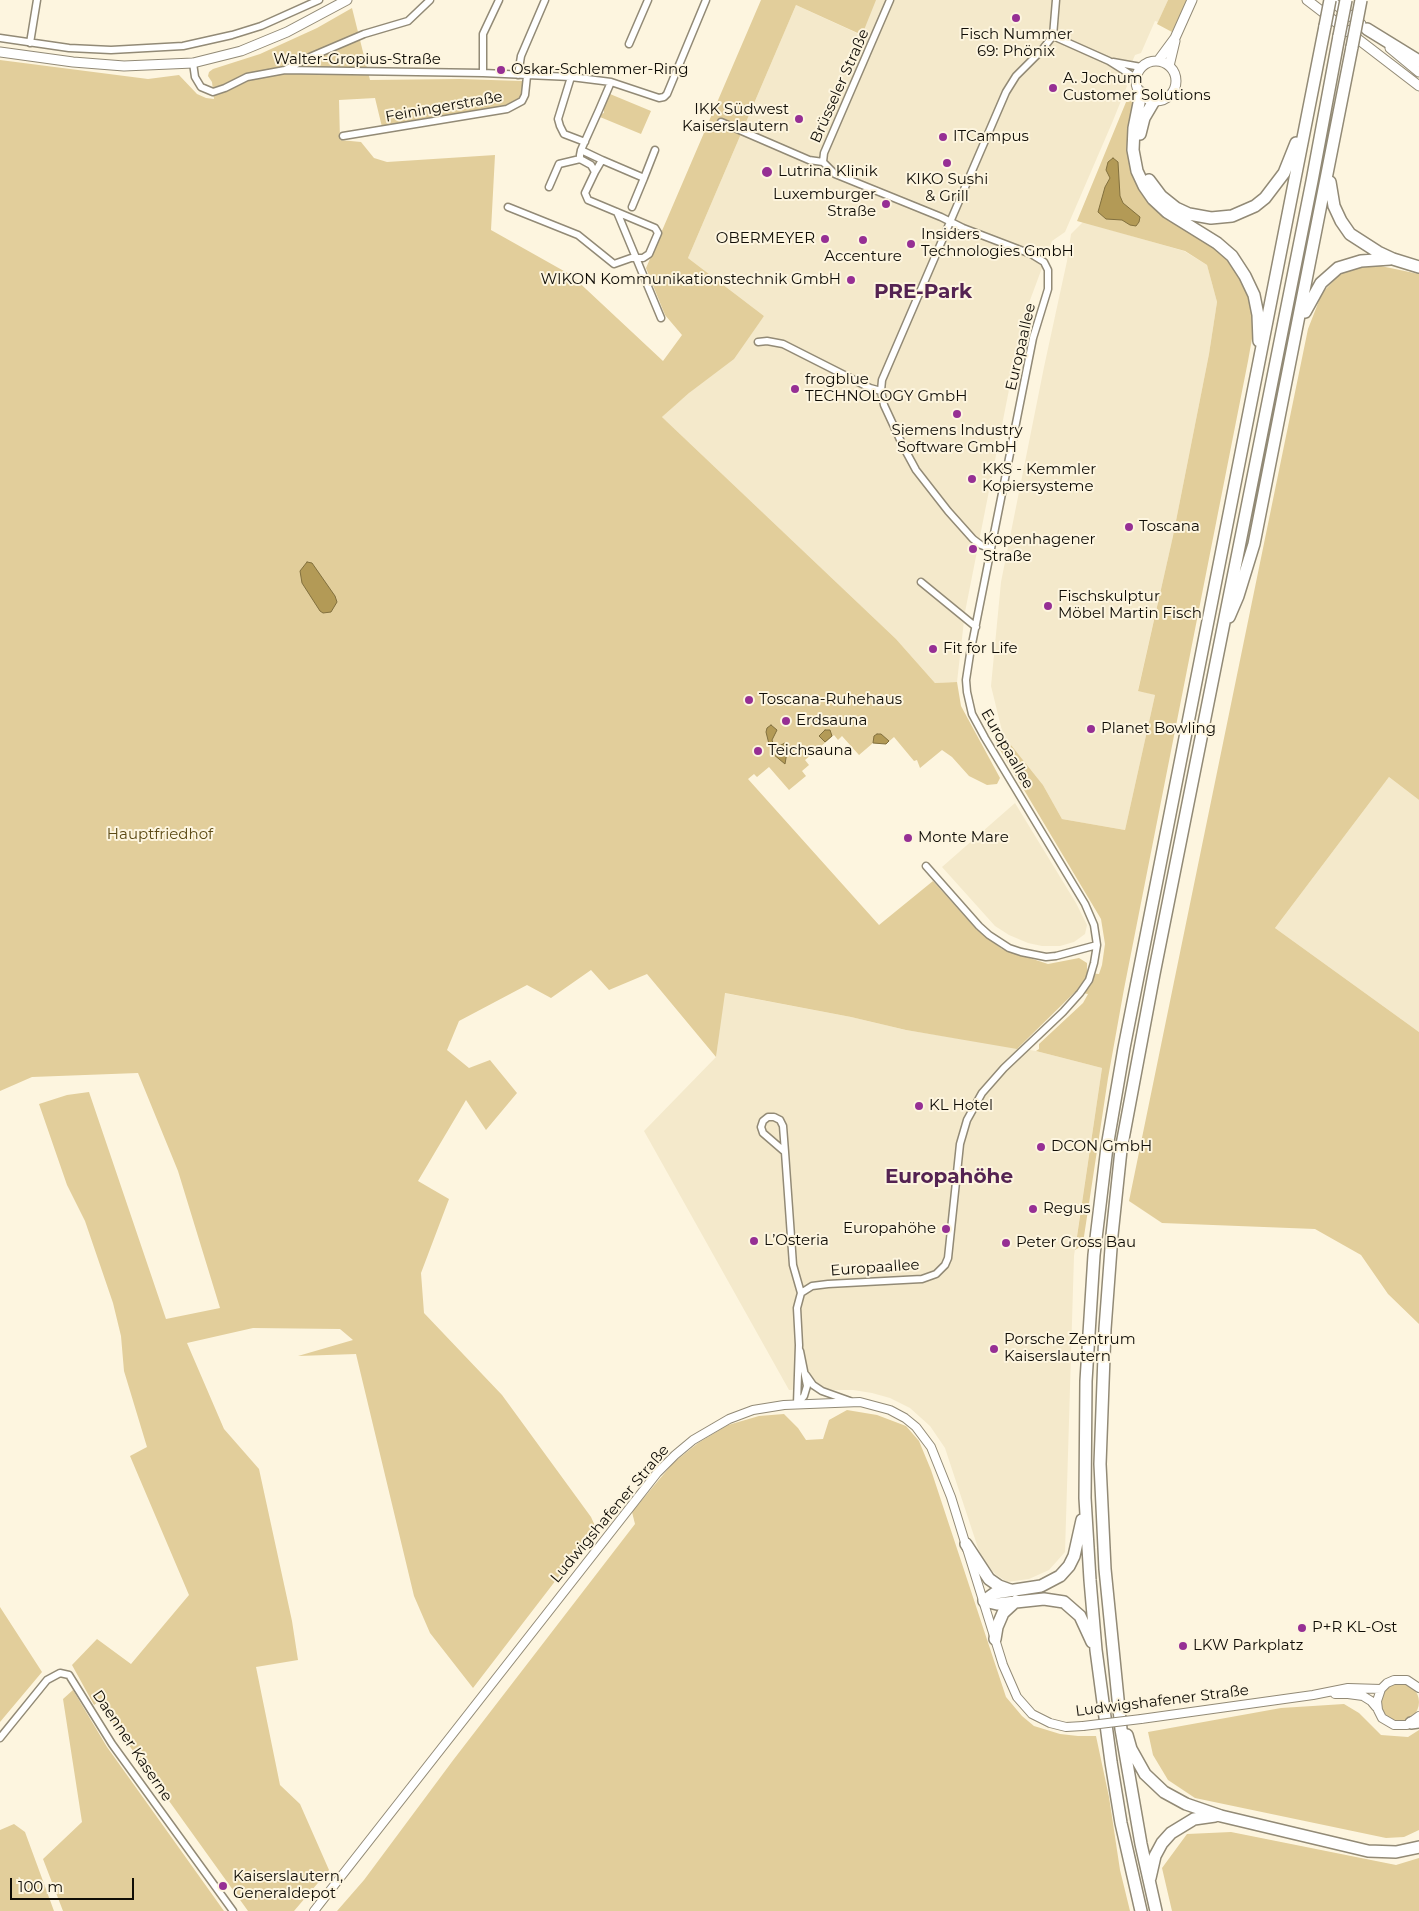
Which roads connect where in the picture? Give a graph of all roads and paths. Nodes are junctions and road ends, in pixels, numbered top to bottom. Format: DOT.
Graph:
graph roads {
  1 [pos="37,0"];
  2 [pos="319,0"];
  3 [pos="347,0"];
  4 [pos="430,0"];
  5 [pos="499,0"];
  6 [pos="545,0"];
  7 [pos="648,0"];
  8 [pos="706,0"];
  9 [pos="890,0"];
  10 [pos="1056,0"];
  11 [pos="1192,0"];
  12 [pos="1307,0"];
  13 [pos="1330,0"];
  14 [pos="1346,0"];
  15 [pos="1361,0"];
  16 [pos="1367,29"];
  17 [pos="1053,36"];
  18 [pos="0,38"];
  19 [pos="1175,38"];
  20 [pos="30,43"];
  21 [pos="629,44"];
  22 [pos="0,52"];
  23 [pos="1109,61"];
  24 [pos="1158,61"];
  25 [pos="1419,61"];
  26 [pos="193,63"];
  27 [pos="1169,66"];
  28 [pos="1141,67"];
  29 [pos="285,70"];
  30 [pos="1419,72"];
  31 [pos="484,73"];
  32 [pos="518,75"];
  33 [pos="527,76"];
  34 [pos="571,77"];
  35 [pos="1136,78"];
  36 [pos="611,82"];
  37 [pos="1419,86"];
  38 [pos="1141,94"];
  39 [pos="1154,100"];
  40 [pos="1307,116"];
  41 [pos="721,122"];
  42 [pos="343,136"];
  43 [pos="585,142"];
  44 [pos="581,150"];
  45 [pos="655,150"];
  46 [pos="580,159"];
  47 [pos="602,160"];
  48 [pos="824,162"];
  49 [pos="1330,165"];
  50 [pos="595,172"];
  51 [pos="644,178"];
  52 [pos="549,187"];
  53 [pos="508,207"];
  54 [pos="632,207"];
  55 [pos="617,212"];
  56 [pos="950,222"];
  57 [pos="636,259"];
  58 [pos="1393,259"];
  59 [pos="1419,267"];
  60 [pos="661,318"];
  61 [pos="1296,329"];
  62 [pos="758,342"];
  63 [pos="1259,366"];
  64 [pos="881,391"];
  65 [pos="991,550"];
  66 [pos="921,582"];
  67 [pos="976,626"];
  68 [pos="1220,637"];
  69 [pos="926,866"];
  70 [pos="1097,945"];
  71 [pos="785,1152"];
  72 [pos="801,1293"];
  73 [pos="799,1345"];
  74 [pos="805,1374"];
  75 [pos="853,1402"];
  76 [pos="796,1404"];
  77 [pos="1086,1498"];
  78 [pos="966,1544"];
  79 [pos="1014,1596"];
  80 [pos="984,1601"];
  81 [pos="995,1639"];
  82 [pos="1096,1650"];
  83 [pos="1419,1680"];
  84 [pos="1410,1681"];
  85 [pos="1419,1688"];
  86 [pos="1381,1689"];
  87 [pos="1313,1695"];
  88 [pos="1117,1703"];
  89 [pos="1378,1710"];
  90 [pos="1416,1721"];
  91 [pos="0,1738"];
  92 [pos="1221,1816"];
  93 [pos="1419,1847"];
  94 [pos="1149,1884"];
  95 [pos="233,1911"];
  96 [pos="314,1911"];
  97 [pos="1142,1911"];
  98 [pos="1156,1911"];
  1 -- 20 [label="street"];
  2 -- 20 [label="street"];
  3 -- 26 [label="main road"];
  4 -- 29 [label="street"];
  5 -- 31 [label="street"];
  6 -- 32 [label="street"];
  7 -- 21 [label="street"];
  8 -- 36 [label="street, Walter-Gropius-Straße"];
  9 -- 48 [label="street, Brüsseler Straße"];
  10 -- 17 [label="street"];
  11 -- 19 [label="main road"];
  12 -- 37 [label="main road"];
  13 -- 16 [label="main road"];
  13 -- 40 [label="highway, bridge"];
  14 -- 68 [label="highway, bridge"];
  15 -- 49 [label="highway, bridge"];
  16 -- 25 [label="highway"];
  16 -- 30 [label="main road"];
  17 -- 23 [label="street"];
  17 -- 56 [label="street"];
  18 -- 20 [label="street"];
  19 -- 24 [label="main road"];
  19 -- 27 [label="main road"];
  22 -- 26 [label="main road"];
  23 -- 28 [label="street"];
  23 -- 35 [label="street"];
  24 -- 27 [label="main road"];
  24 -- 28 [label="main road"];
  26 -- 29 [label="street, Walter-Gropius-Straße"];
  27 -- 39 [label="main road"];
  28 -- 35 [label="main road"];
  29 -- 31 [label="street, Walter-Gropius-Straße"];
  31 -- 32 [label="street, Walter-Gropius-Straße"];
  32 -- 33 [label="street, Walter-Gropius-Straße"];
  33 -- 34 [label="street, Walter-Gropius-Straße"];
  33 -- 42 [label="street, Feiningerstraße"];
  34 -- 36 [label="street, Walter-Gropius-Straße"];
  34 -- 43 [label="street"];
  35 -- 38 [label="main road"];
  36 -- 43 [label="street"];
  38 -- 39 [label="main road"];
  38 -- 63 [label="highway"];
  39 -- 40 [label="highway"];
  40 -- 63 [label="highway"];
  41 -- 48 [label="street"];
  43 -- 44 [label="street"];
  44 -- 46 [label="street"];
  44 -- 47 [label="street"];
  45 -- 51 [label="street"];
  46 -- 50 [label="street"];
  46 -- 52 [label="street"];
  47 -- 50 [label="street"];
  47 -- 51 [label="street"];
  48 -- 56 [label="street, Brüsseler Straße"];
  49 -- 58 [label="highway"];
  49 -- 61 [label="highway"];
  50 -- 55 [label="street"];
  51 -- 54 [label="street"];
  53 -- 57 [label="street"];
  55 -- 57 [label="street"];
  55 -- 57 [label="street"];
  56 -- 64 [label="street"];
  56 -- 65 [label="street, Europaallee"];
  57 -- 60 [label="street"];
  58 -- 59 [label="highway"];
  58 -- 61 [label="highway"];
  61 -- 68 [label="highway"];
  62 -- 64 [label="street"];
  63 -- 77 [label="highway"];
  64 -- 65 [label="street"];
  65 -- 67 [label="street, Europaallee"];
  66 -- 67 [label="street"];
  67 -- 70 [label="street, Europaallee"];
  68 -- 88 [label="highway"];
  69 -- 70 [label="street"];
  70 -- 72 [label="street, Europaallee"];
  71 -- 71 [label="street"];
  71 -- 72 [label="street"];
  72 -- 73 [label="street"];
  73 -- 74 [label="street"];
  73 -- 76 [label="street"];
  74 -- 75 [label="street"];
  74 -- 76 [label="street"];
  75 -- 76 [label="street, Ludwigshafener Straße"];
  75 -- 78 [label="street, Ludwigshafener Straße"];
  76 -- 96 [label="street, Ludwigshafener Straße"];
  77 -- 79 [label="highway"];
  77 -- 82 [label="highway"];
  78 -- 79 [label="highway"];
  78 -- 80 [label="street, Ludwigshafener Straße"];
  79 -- 80 [label="highway"];
  79 -- 81 [label="highway"];
  79 -- 82 [label="highway"];
  80 -- 81 [label="street, Ludwigshafener Straße"];
  81 -- 87 [label="street, Ludwigshafener Straße, bridge"];
  82 -- 97 [label="highway"];
  83 -- 84 [label="street"];
  84 -- 85 [label="street"];
  84 -- 86 [label="street"];
  86 -- 87 [label="street, Ludwigshafener Straße"];
  86 -- 89 [label="street"];
  87 -- 89 [label="street, Ludwigshafener Straße"];
  88 -- 92 [label="highway"];
  88 -- 94 [label="highway"];
  89 -- 90 [label="street, Ludwigshafener Straße"];
  91 -- 95 [label="street, Daenner Kaserne"];
  92 -- 93 [label="highway"];
  92 -- 94 [label="highway"];
  94 -- 98 [label="highway"];
}
